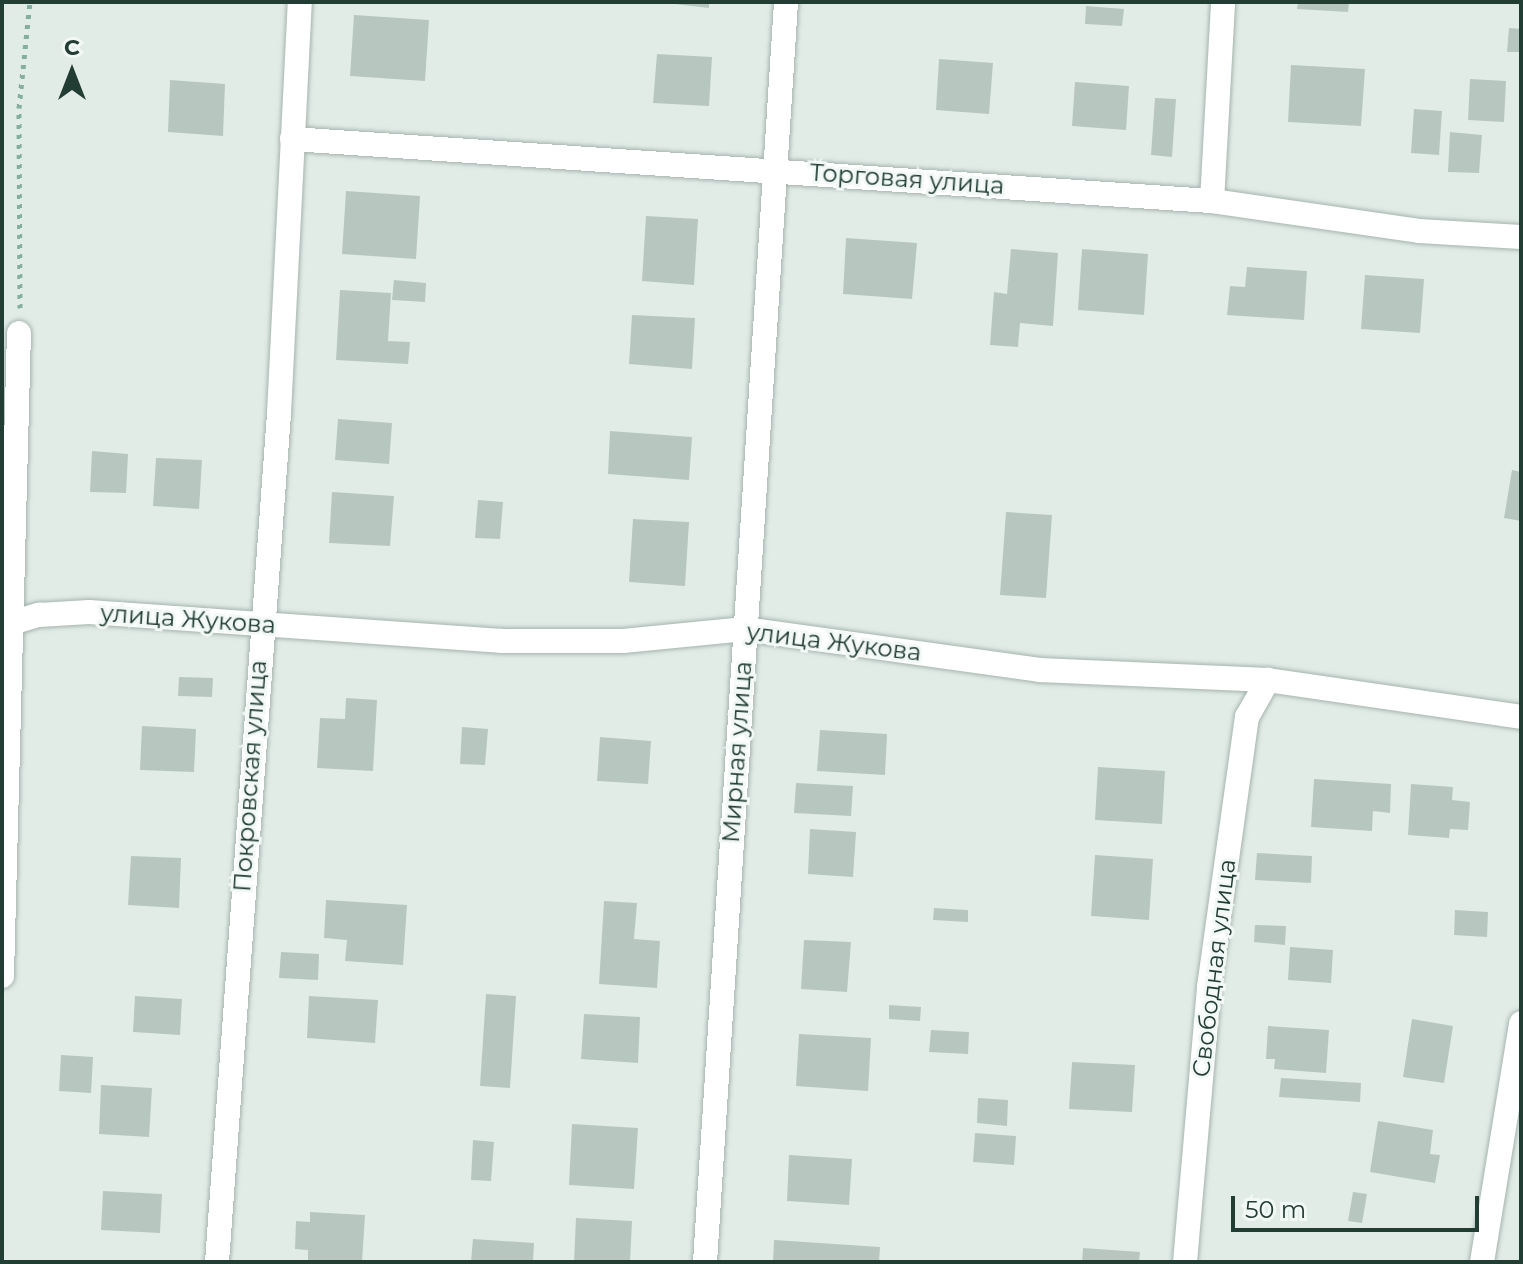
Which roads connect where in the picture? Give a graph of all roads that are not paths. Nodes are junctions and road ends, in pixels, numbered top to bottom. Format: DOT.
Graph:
graph roads {
  1 [pos="300,2"];
  2 [pos="786,2"];
  3 [pos="1223,2"];
  4 [pos="292,139"];
  5 [pos="775,170"];
  6 [pos="1212,201"];
  7 [pos="1521,237"];
  8 [pos="19,333"];
  9 [pos="8,623"];
  10 [pos="262,623"];
  11 [pos="745,629"];
  12 [pos="1268,680"];
  13 [pos="1521,717"];
  14 [pos="2,976"];
  15 [pos="1521,1023"];
  16 [pos="217,1262"];
  17 [pos="705,1262"];
  18 [pos="1185,1262"];
  19 [pos="1482,1262"];
  1 -- 4 [label="street, Покровская улица"];
  2 -- 5 [label="street, Мирная улица"];
  3 -- 6 [label="street"];
  4 -- 5 [label="street, Торговая улица"];
  4 -- 10 [label="street, Покровская улица"];
  5 -- 6 [label="street, Торговая улица"];
  5 -- 11 [label="street, Мирная улица"];
  6 -- 7 [label="street, Торговая улица"];
  8 -- 9 [label="street"];
  9 -- 10 [label="street, улица Жукова"];
  9 -- 14 [label="street"];
  10 -- 11 [label="street, улица Жукова"];
  10 -- 16 [label="street, Покровская улица"];
  11 -- 12 [label="street, улица Жукова"];
  11 -- 17 [label="street, Мирная улица"];
  12 -- 13 [label="street, улица Жукова"];
  12 -- 18 [label="street, Свободная улица"];
  15 -- 19 [label="street"];
}
